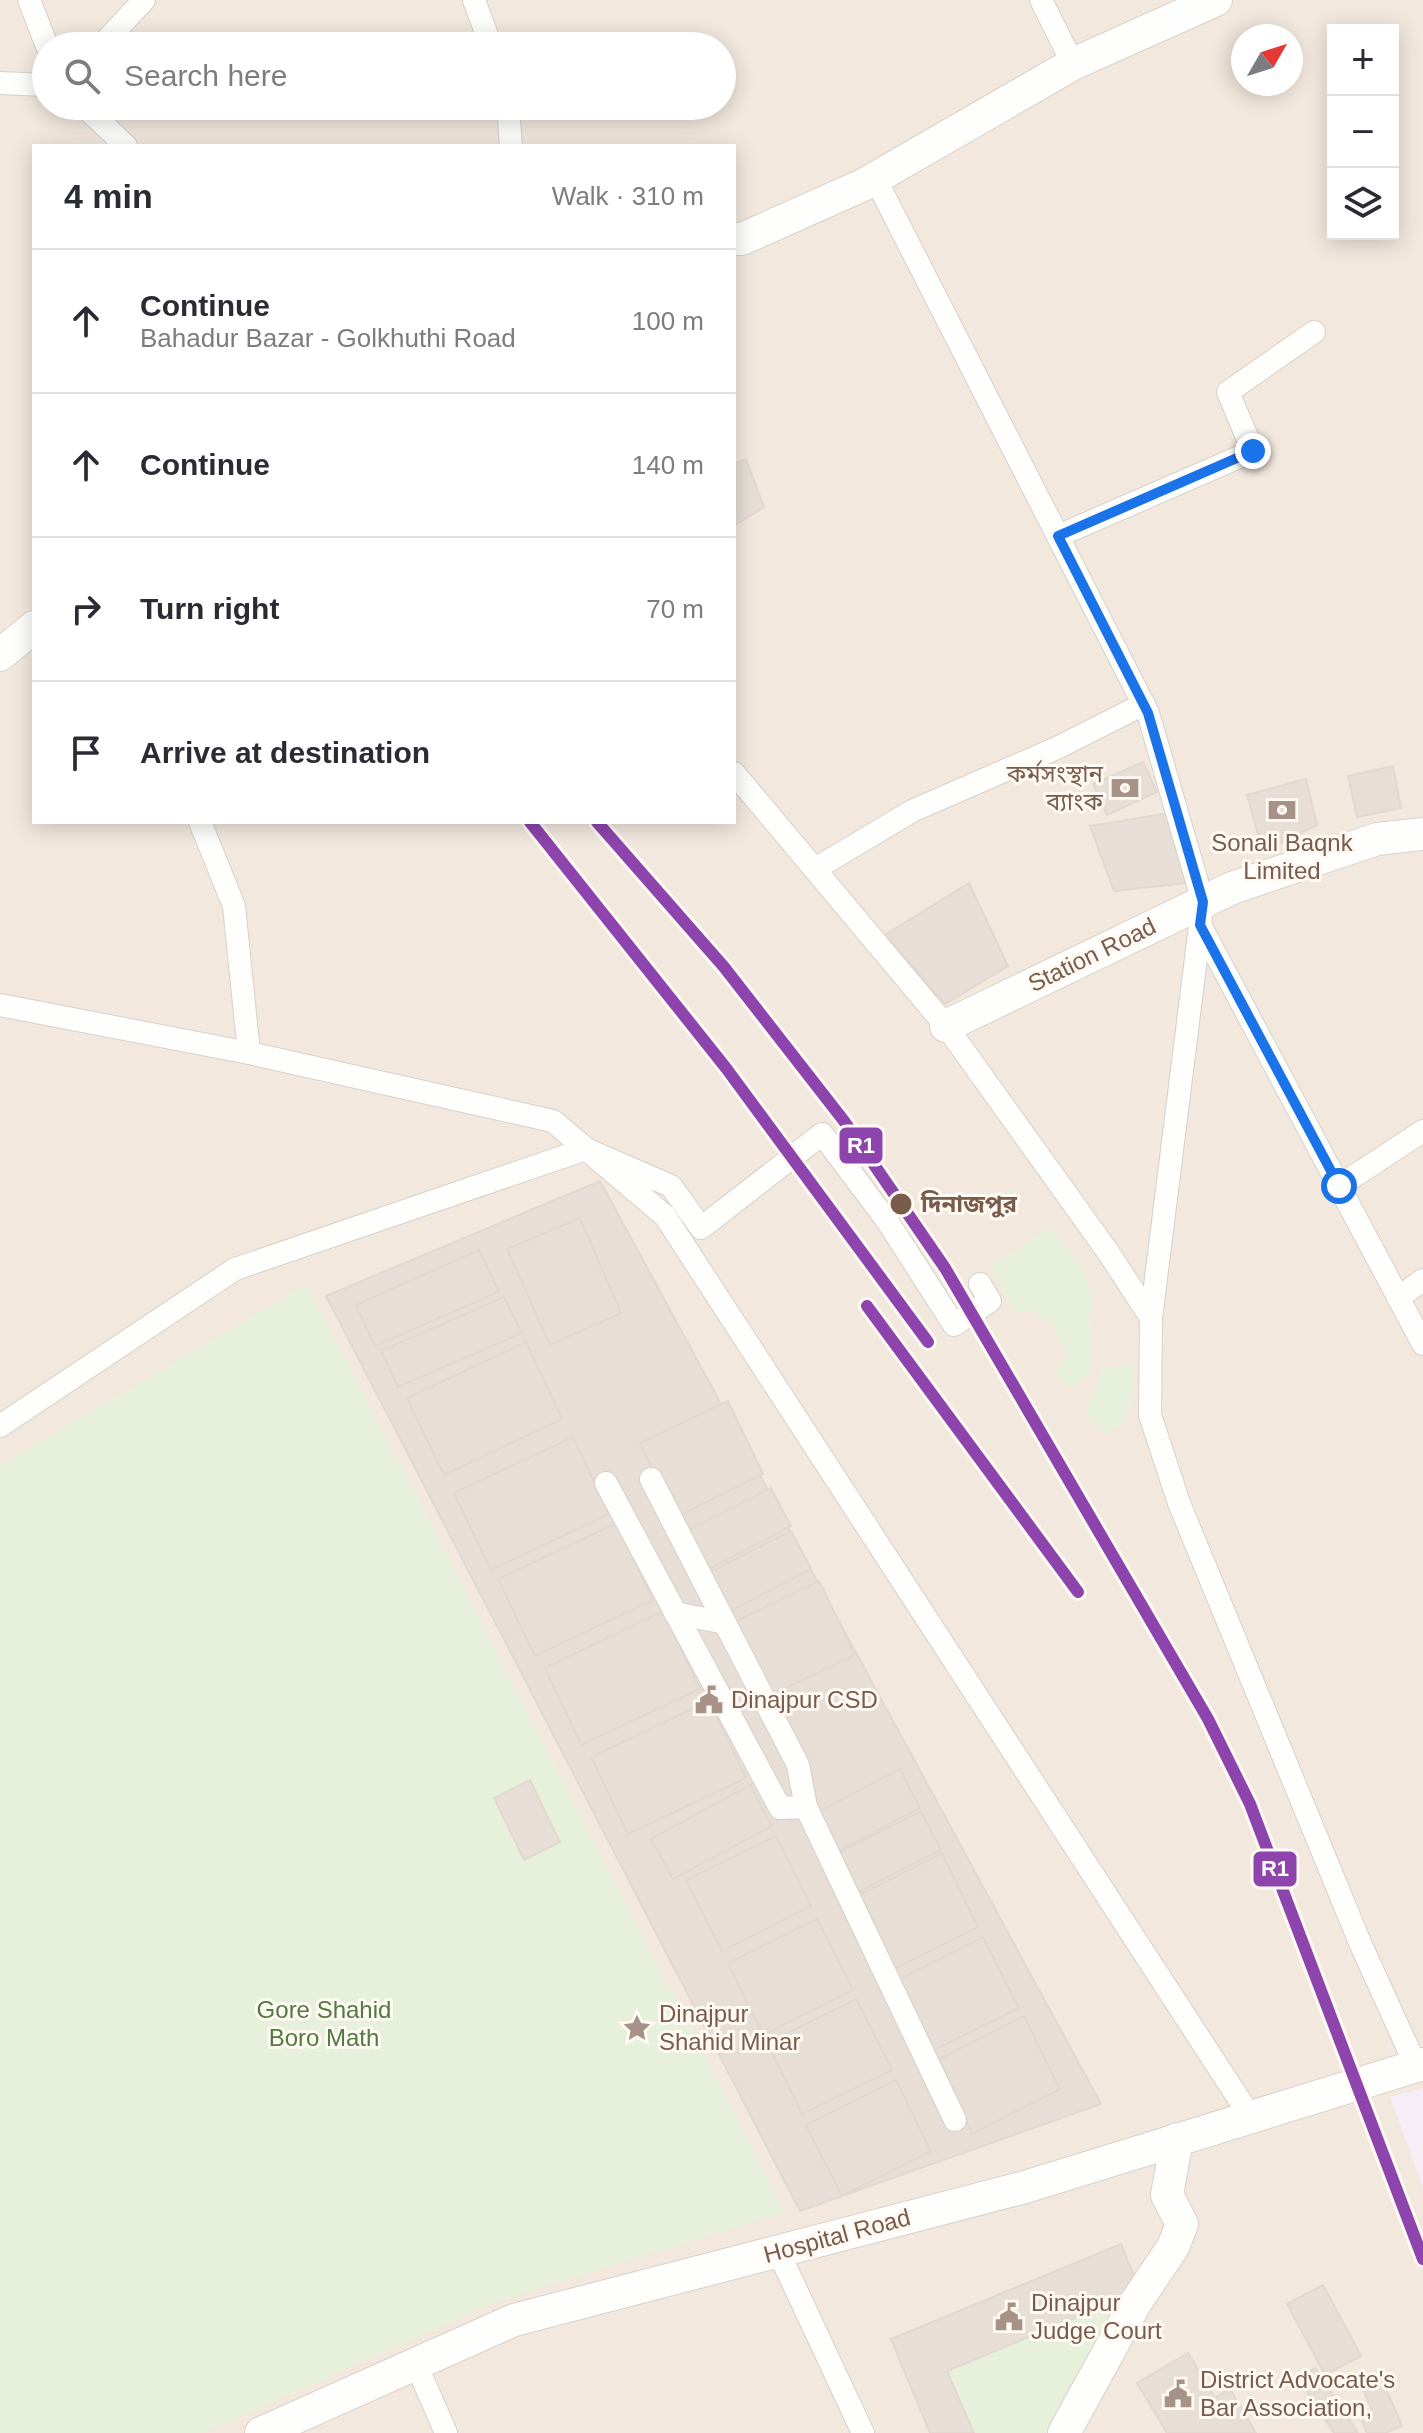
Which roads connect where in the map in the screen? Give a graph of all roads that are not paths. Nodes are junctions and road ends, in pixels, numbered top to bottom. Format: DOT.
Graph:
graph roads {
  1 [pos="29,0"];
  2 [pos="144,0"];
  3 [pos="474,0"];
  4 [pos="1041,0"];
  5 [pos="1216,0"];
  6 [pos="42,32"];
  7 [pos="114,32"];
  8 [pos="486,32"];
  9 [pos="1073,64"];
  10 [pos="0,83"];
  11 [pos="32,84"];
  12 [pos="99,120"];
  13 [pos="509,120"];
  14 [pos="124,144"];
  15 [pos="511,144"];
  16 [pos="875,178"];
  17 [pos="736,239"];
  18 [pos="1314,332"];
  19 [pos="1058,536"];
  20 [pos="32,629"];
  21 [pos="0,655"];
  22 [pos="1144,704"];
  23 [pos="736,775"];
  24 [pos="201,824"];
  25 [pos="1423,834"];
  26 [pos="815,869"];
  27 [pos="1201,914"];
  28 [pos="0,1005"];
  29 [pos="946,1026"];
  30 [pos="249,1053"];
  31 [pos="1423,1131"];
  32 [pos="586,1149"];
  33 [pos="1339,1186"];
  34 [pos="1423,1280"];
  35 [pos="980,1284"];
  36 [pos="1398,1298"];
  37 [pos="1151,1318"];
  38 [pos="1423,1344"];
  39 [pos="0,1426"];
  40 [pos="651,1479"];
  41 [pos="606,1483"];
  42 [pos="675,1613"];
  43 [pos="725,1623"];
  44 [pos="806,1807"];
  45 [pos="1420,2065"];
  46 [pos="1250,2116"];
  47 [pos="955,2120"];
  48 [pos="1177,2139"];
  49 [pos="778,2251"];
  50 [pos="416,2364"];
  51 [pos="261,2433"];
  52 [pos="446,2433"];
  53 [pos="863,2433"];
  54 [pos="1064,2433"];
  1 -- 6 [label="street"];
  2 -- 7 [label="street"];
  3 -- 8 [label="street"];
  4 -- 9 [label="street"];
  5 -- 9 [label="street"];
  9 -- 16 [label="street"];
  10 -- 11 [label="street"];
  12 -- 14 [label="street"];
  13 -- 15 [label="street"];
  16 -- 17 [label="street"];
  16 -- 19 [label="street"];
  18 -- 19 [label="street"];
  19 -- 22 [label="street"];
  20 -- 21 [label="street"];
  22 -- 26 [label="street"];
  22 -- 27 [label="street"];
  23 -- 26 [label="street"];
  24 -- 30 [label="street"];
  25 -- 27 [label="street, Station Road"];
  26 -- 29 [label="street"];
  27 -- 29 [label="street, Station Road"];
  27 -- 33 [label="street"];
  27 -- 37 [label="street"];
  28 -- 30 [label="street"];
  29 -- 37 [label="street"];
  30 -- 32 [label="street"];
  31 -- 33 [label="street"];
  32 -- 35 [label="street"];
  32 -- 39 [label="street"];
  32 -- 46 [label="street"];
  33 -- 36 [label="street"];
  34 -- 36 [label="street"];
  36 -- 38 [label="street"];
  37 -- 45 [label="street"];
  40 -- 43 [label="street"];
  41 -- 42 [label="street"];
  42 -- 43 [label="street"];
  42 -- 44 [label="street"];
  43 -- 44 [label="street"];
  44 -- 47 [label="street"];
  45 -- 46 [label="street, Hospital Road"];
  46 -- 48 [label="street, Hospital Road"];
  48 -- 49 [label="street, Hospital Road"];
  48 -- 54 [label="street"];
  49 -- 50 [label="street, Hospital Road"];
  49 -- 53 [label="street"];
  50 -- 51 [label="street, Hospital Road"];
  50 -- 52 [label="street"];
}
